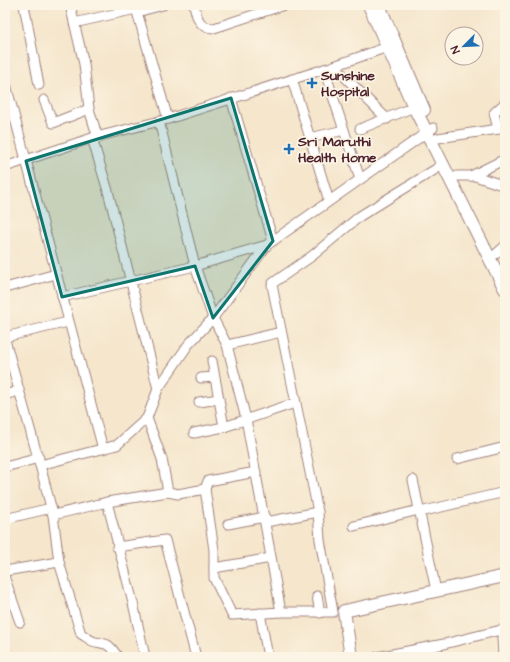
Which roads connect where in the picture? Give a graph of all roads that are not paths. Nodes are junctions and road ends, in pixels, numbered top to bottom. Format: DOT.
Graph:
graph roads {
  1 [pos="24,5"];
  2 [pos="70,5"];
  3 [pos="162,5"];
  4 [pos="194,5"];
  5 [pos="284,5"];
  6 [pos="369,5"];
  7 [pos="379,5"];
  8 [pos="136,8"];
  9 [pos="74,23"];
  10 [pos="392,46"];
  11 [pos="334,66"];
  12 [pos="324,69"];
  13 [pos="292,79"];
  14 [pos="5,82"];
  15 [pos="39,85"];
  16 [pos="231,98"];
  17 [pos="44,100"];
  18 [pos="505,103"];
  19 [pos="414,108"];
  20 [pos="89,109"];
  21 [pos="387,119"];
  22 [pos="164,120"];
  23 [pos="502,128"];
  24 [pos="344,130"];
  25 [pos="360,130"];
  26 [pos="432,133"];
  27 [pos="95,138"];
  28 [pos="310,138"];
  29 [pos="505,159"];
  30 [pos="26,161"];
  31 [pos="444,164"];
  32 [pos="5,168"];
  33 [pos="457,176"];
  34 [pos="471,176"];
  35 [pos="360,179"];
  36 [pos="505,186"];
  37 [pos="329,202"];
  38 [pos="270,243"];
  39 [pos="501,250"];
  40 [pos="195,266"];
  41 [pos="505,271"];
  42 [pos="56,274"];
  43 [pos="130,281"];
  44 [pos="5,288"];
  45 [pos="505,289"];
  46 [pos="62,297"];
  47 [pos="213,318"];
  48 [pos="68,322"];
  49 [pos="281,332"];
  50 [pos="5,337"];
  51 [pos="5,340"];
  52 [pos="227,345"];
  53 [pos="212,361"];
  54 [pos="215,377"];
  55 [pos="201,378"];
  56 [pos="158,389"];
  57 [pos="18,392"];
  58 [pos="5,395"];
  59 [pos="219,399"];
  60 [pos="199,402"];
  61 [pos="295,403"];
  62 [pos="147,418"];
  63 [pos="246,419"];
  64 [pos="224,427"];
  65 [pos="194,433"];
  66 [pos="505,447"];
  67 [pos="103,449"];
  68 [pos="457,459"];
  69 [pos="40,462"];
  70 [pos="5,467"];
  71 [pos="256,472"];
  72 [pos="413,480"];
  73 [pos="206,489"];
  74 [pos="168,492"];
  75 [pos="505,492"];
  76 [pos="106,502"];
  77 [pos="52,511"];
  78 [pos="420,511"];
  79 [pos="318,512"];
  80 [pos="5,519"];
  81 [pos="265,520"];
  82 [pos="228,524"];
  83 [pos="354,526"];
  84 [pos="117,547"];
  85 [pos="271,558"];
  86 [pos="59,562"];
  87 [pos="214,568"];
  88 [pos="5,571"];
  89 [pos="505,576"];
  90 [pos="5,579"];
  91 [pos="436,591"];
  92 [pos="317,596"];
  93 [pos="282,612"];
  94 [pos="339,612"];
  95 [pos="260,613"];
  96 [pos="320,613"];
  97 [pos="20,622"];
  98 [pos="505,629"];
  99 [pos="5,651"];
  100 [pos="8,657"];
  101 [pos="118,657"];
  102 [pos="145,657"];
  103 [pos="196,657"];
  104 [pos="268,657"];
  105 [pos="351,657"];
  106 [pos="377,657"];
  107 [pos="503,657"];
  1 -- 15 [label="street"];
  2 -- 9 [label="street"];
  3 -- 8 [label="street"];
  4 -- 5 [label="street"];
  6 -- 10 [label="main road"];
  7 -- 10 [label="main road"];
  8 -- 9 [label="street"];
  8 -- 22 [label="street"];
  9 -- 20 [label="street"];
  10 -- 11 [label="street"];
  10 -- 19 [label="main road"];
  10 -- 26 [label="main road"];
  11 -- 12 [label="street"];
  11 -- 21 [label="street"];
  12 -- 13 [label="street"];
  12 -- 24 [label="street"];
  13 -- 16 [label="street"];
  13 -- 28 [label="street"];
  14 -- 30 [label="street"];
  16 -- 22 [label="street"];
  16 -- 38 [label="street"];
  17 -- 20 [label="street"];
  18 -- 23 [label="street"];
  19 -- 21 [label="street"];
  19 -- 26 [label="main road"];
  20 -- 27 [label="street"];
  21 -- 25 [label="street"];
  22 -- 27 [label="street"];
  22 -- 40 [label="street"];
  23 -- 26 [label="street"];
  24 -- 28 [label="street"];
  24 -- 35 [label="street"];
  26 -- 31 [label="main road"];
  26 -- 33 [label="main road"];
  26 -- 35 [label="street"];
  27 -- 30 [label="street"];
  27 -- 43 [label="street"];
  28 -- 37 [label="street"];
  29 -- 34 [label="street"];
  30 -- 32 [label="street"];
  30 -- 42 [label="street"];
  31 -- 45 [label="main road"];
  31 -- 49 [label="street"];
  33 -- 34 [label="street"];
  33 -- 39 [label="main road"];
  34 -- 36 [label="street"];
  35 -- 37 [label="street"];
  37 -- 38 [label="street"];
  38 -- 40 [label="street"];
  38 -- 47 [label="street"];
  39 -- 41 [label="main road"];
  40 -- 43 [label="street"];
  40 -- 47 [label="street"];
  42 -- 44 [label="street"];
  42 -- 46 [label="street"];
  43 -- 46 [label="street"];
  43 -- 56 [label="street"];
  46 -- 48 [label="street"];
  47 -- 52 [label="street"];
  47 -- 56 [label="street"];
  48 -- 50 [label="street"];
  48 -- 67 [label="street"];
  49 -- 52 [label="street"];
  49 -- 61 [label="street"];
  51 -- 57 [label="street"];
  52 -- 63 [label="street"];
  53 -- 54 [label="street"];
  54 -- 55 [label="street"];
  54 -- 59 [label="street"];
  56 -- 62 [label="street"];
  57 -- 58 [label="street"];
  57 -- 69 [label="street"];
  59 -- 60 [label="street"];
  59 -- 64 [label="street"];
  61 -- 63 [label="street"];
  61 -- 79 [label="street"];
  62 -- 67 [label="street"];
  62 -- 74 [label="street"];
  63 -- 64 [label="street"];
  63 -- 71 [label="street"];
  64 -- 65 [label="street"];
  66 -- 68 [label="street"];
  67 -- 69 [label="street"];
  69 -- 70 [label="street"];
  69 -- 77 [label="street"];
  71 -- 73 [label="street"];
  71 -- 81 [label="street"];
  72 -- 78 [label="street"];
  73 -- 74 [label="street"];
  73 -- 87 [label="street"];
  74 -- 76 [label="street"];
  75 -- 78 [label="street"];
  76 -- 77 [label="street"];
  76 -- 84 [label="street"];
  77 -- 80 [label="street"];
  77 -- 86 [label="street"];
  78 -- 83 [label="street"];
  78 -- 91 [label="street"];
  79 -- 81 [label="street"];
  79 -- 94 [label="street"];
  81 -- 82 [label="street"];
  81 -- 85 [label="street"];
  84 -- 102 [label="street"];
  84 -- 103 [label="street"];
  85 -- 87 [label="street"];
  85 -- 93 [label="street"];
  86 -- 88 [label="street"];
  86 -- 101 [label="street"];
  87 -- 95 [label="street"];
  89 -- 91 [label="main road"];
  90 -- 97 [label="street"];
  91 -- 94 [label="main road"];
  92 -- 96 [label="street"];
  93 -- 95 [label="street"];
  93 -- 96 [label="street"];
  94 -- 96 [label="street"];
  94 -- 105 [label="main road"];
  95 -- 104 [label="street"];
  98 -- 106 [label="street"];
  98 -- 107 [label="street"];
  99 -- 100 [label="street"];
}
